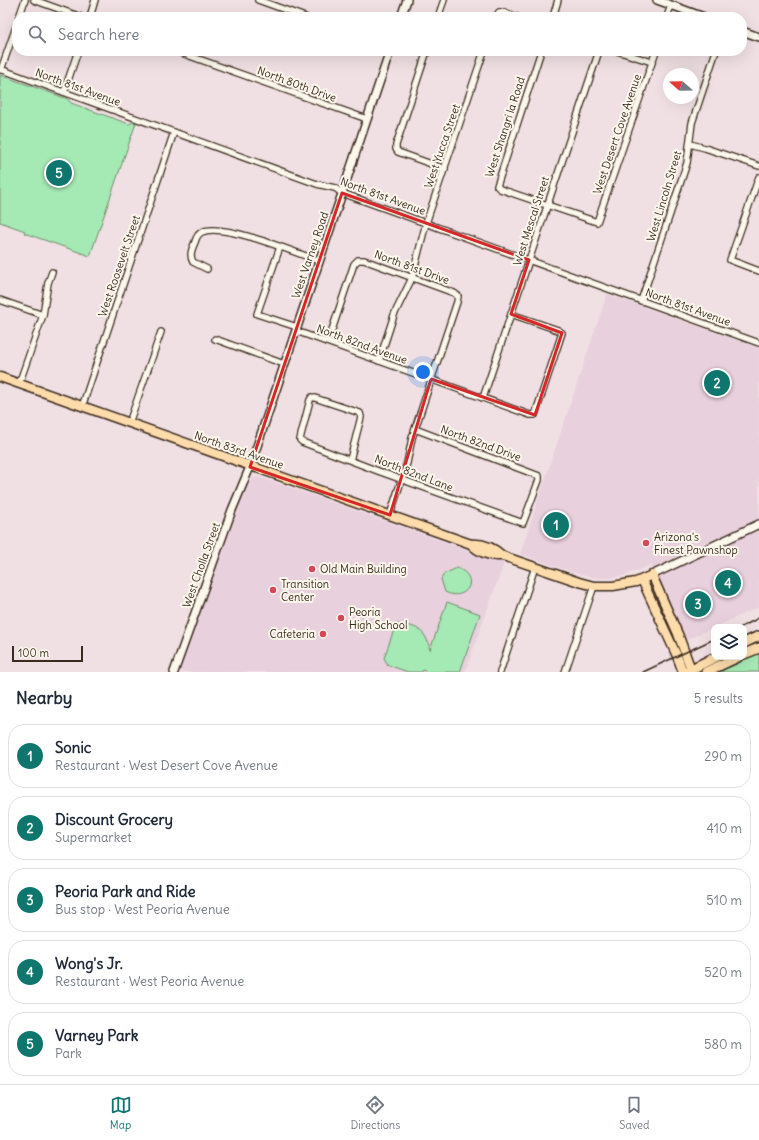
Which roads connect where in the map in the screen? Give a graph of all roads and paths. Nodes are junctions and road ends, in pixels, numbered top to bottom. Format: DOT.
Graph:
graph roads {
  1 [pos="25,0"];
  2 [pos="34,0"];
  3 [pos="95,0"];
  4 [pos="258,0"];
  5 [pos="407,0"];
  6 [pos="444,0"];
  7 [pos="558,0"];
  8 [pos="657,0"];
  9 [pos="671,5"];
  10 [pos="21,12"];
  11 [pos="67,12"];
  12 [pos="91,12"];
  13 [pos="292,12"];
  14 [pos="403,12"];
  15 [pos="440,12"];
  16 [pos="554,12"];
  17 [pos="669,12"];
  18 [pos="690,12"];
  19 [pos="747,33"];
  20 [pos="759,37"];
  21 [pos="12,38"];
  22 [pos="76,56"];
  23 [pos="190,56"];
  24 [pos="388,56"];
  25 [pos="425,56"];
  26 [pos="482,56"];
  27 [pos="539,56"];
  28 [pos="596,56"];
  29 [pos="633,56"];
  30 [pos="654,56"];
  31 [pos="714,56"];
  32 [pos="652,62"];
  33 [pos="1,69"];
  34 [pos="64,92"];
  35 [pos="367,119"];
  36 [pos="174,132"];
  37 [pos="690,144"];
  38 [pos="759,166"];
  39 [pos="445,168"];
  40 [pos="759,177"];
  41 [pos="342,192"];
  42 [pos="547,205"];
  43 [pos="426,223"];
  44 [pos="280,247"];
  45 [pos="529,260"];
  46 [pos="319,261"];
  47 [pos="208,269"];
  48 [pos="759,270"];
  49 [pos="52,272"];
  50 [pos="412,278"];
  51 [pos="0,300"];
  52 [pos="641,300"];
  53 [pos="511,314"];
  54 [pos="43,315"];
  55 [pos="296,329"];
  56 [pos="161,332"];
  57 [pos="215,339"];
  58 [pos="328,342"];
  59 [pos="759,343"];
  60 [pos="379,361"];
  61 [pos="284,364"];
  62 [pos="0,378"];
  63 [pos="431,380"];
  64 [pos="19,384"];
  65 [pos="483,398"];
  66 [pos="82,407"];
  67 [pos="129,424"];
  68 [pos="415,429"];
  69 [pos="350,460"];
  70 [pos="250,467"];
  71 [pos="402,480"];
  72 [pos="390,515"];
  73 [pos="522,523"];
  74 [pos="758,526"];
  75 [pos="535,567"];
  76 [pos="647,578"];
  77 [pos="594,586"];
  78 [pos="759,636"];
  79 [pos="747,642"];
  80 [pos="759,648"];
  81 [pos="747,653"];
  82 [pos="711,659"];
  83 [pos="732,660"];
  84 [pos="687,671"];
  85 [pos="174,672"];
  86 [pos="500,672"];
  87 [pos="565,672"];
  88 [pos="706,672"];
  1 -- 10 [label="street"];
  2 -- 11 [label="street"];
  3 -- 12 [label="street"];
  4 -- 13 [label="street"];
  5 -- 14 [label="street"];
  6 -- 15 [label="street"];
  7 -- 16 [label="street"];
  8 -- 9 [label="street"];
  9 -- 17 [label="street"];
  9 -- 18 [label="street"];
  19 -- 20 [label="street"];
  21 -- 33 [label="street"];
  22 -- 34 [label="street"];
  23 -- 35 [label="street, North 80th Drive"];
  24 -- 35 [label="street, West Varney Road"];
  25 -- 39 [label="street"];
  26 -- 39 [label="street, West Yucca Street"];
  27 -- 42 [label="street, West Shangri la Road"];
  28 -- 42 [label="street, West Mescal Street"];
  29 -- 32 [label="street"];
  30 -- 32 [label="street, West Desert Cove Avenue"];
  31 -- 37 [label="street, West Lincoln Street"];
  32 -- 42 [label="street, West Desert Cove Avenue"];
  33 -- 34 [label="street, North 81st Avenue"];
  34 -- 36 [label="street, North 81st Avenue"];
  35 -- 41 [label="street, West Varney Road"];
  36 -- 41 [label="street, North 81st Avenue"];
  36 -- 66 [label="street, West Roosevelt Street"];
  37 -- 38 [label="street"];
  37 -- 52 [label="street, West Lincoln Street"];
  39 -- 43 [label="street, West Yucca Street"];
  40 -- 48 [label="street"];
  41 -- 43 [label="street, North 81st Avenue"];
  41 -- 46 [label="street, West Varney Road"];
  42 -- 45 [label="street, West Mescal Street"];
  43 -- 45 [label="street, North 81st Avenue"];
  43 -- 50 [label="street, West Yucca Street"];
  44 -- 46 [label="street"];
  44 -- 47 [label="street"];
  44 -- 55 [label="street, North 82nd Avenue"];
  45 -- 52 [label="street, North 81st Avenue"];
  45 -- 53 [label="street, West Mescal Street"];
  46 -- 55 [label="street, West Varney Road"];
  49 -- 54 [label="street"];
  50 -- 58 [label="street, North 81st Drive"];
  50 -- 60 [label="street, West Yucca Street"];
  50 -- 63 [label="street, North 81st Drive"];
  51 -- 54 [label="street"];
  52 -- 59 [label="street, North 81st Avenue"];
  53 -- 65 [label="street, West Mescal Street"];
  53 -- 65 [label="street, North 82nd Avenue"];
  54 -- 64 [label="street"];
  55 -- 58 [label="street, North 82nd Avenue"];
  55 -- 61 [label="street, West Varney Road"];
  56 -- 67 [label="street"];
  57 -- 61 [label="street"];
  58 -- 60 [label="street, North 82nd Avenue"];
  60 -- 63 [label="street, North 82nd Avenue"];
  61 -- 70 [label="street, West Varney Road"];
  62 -- 64 [label="main road, North 83rd Avenue"];
  63 -- 65 [label="street, North 82nd Avenue"];
  63 -- 68 [label="street"];
  64 -- 66 [label="main road, North 83rd Avenue"];
  66 -- 67 [label="main road, North 83rd Avenue"];
  67 -- 70 [label="main road, North 83rd Avenue"];
  68 -- 71 [label="street"];
  68 -- 73 [label="street, North 82nd Drive"];
  69 -- 69 [label="street, North 82nd Lane"];
  69 -- 71 [label="street, North 82nd Lane"];
  70 -- 72 [label="main road, North 83rd Avenue"];
  70 -- 85 [label="street, West Cholla Street"];
  71 -- 72 [label="street"];
  71 -- 73 [label="street, North 82nd Lane"];
  72 -- 75 [label="main road, North 83rd Avenue"];
  74 -- 76 [label="street"];
  75 -- 77 [label="main road, North 83rd Avenue"];
  75 -- 86 [label="street"];
  76 -- 77 [label="main road, North 83rd Avenue"];
  76 -- 84 [label="main road"];
  76 -- 84 [label="main road"];
  77 -- 87 [label="street"];
  78 -- 79 [label="highway"];
  80 -- 81 [label="highway"];
  82 -- 84 [label="highway"];
  83 -- 88 [label="highway"];
}
